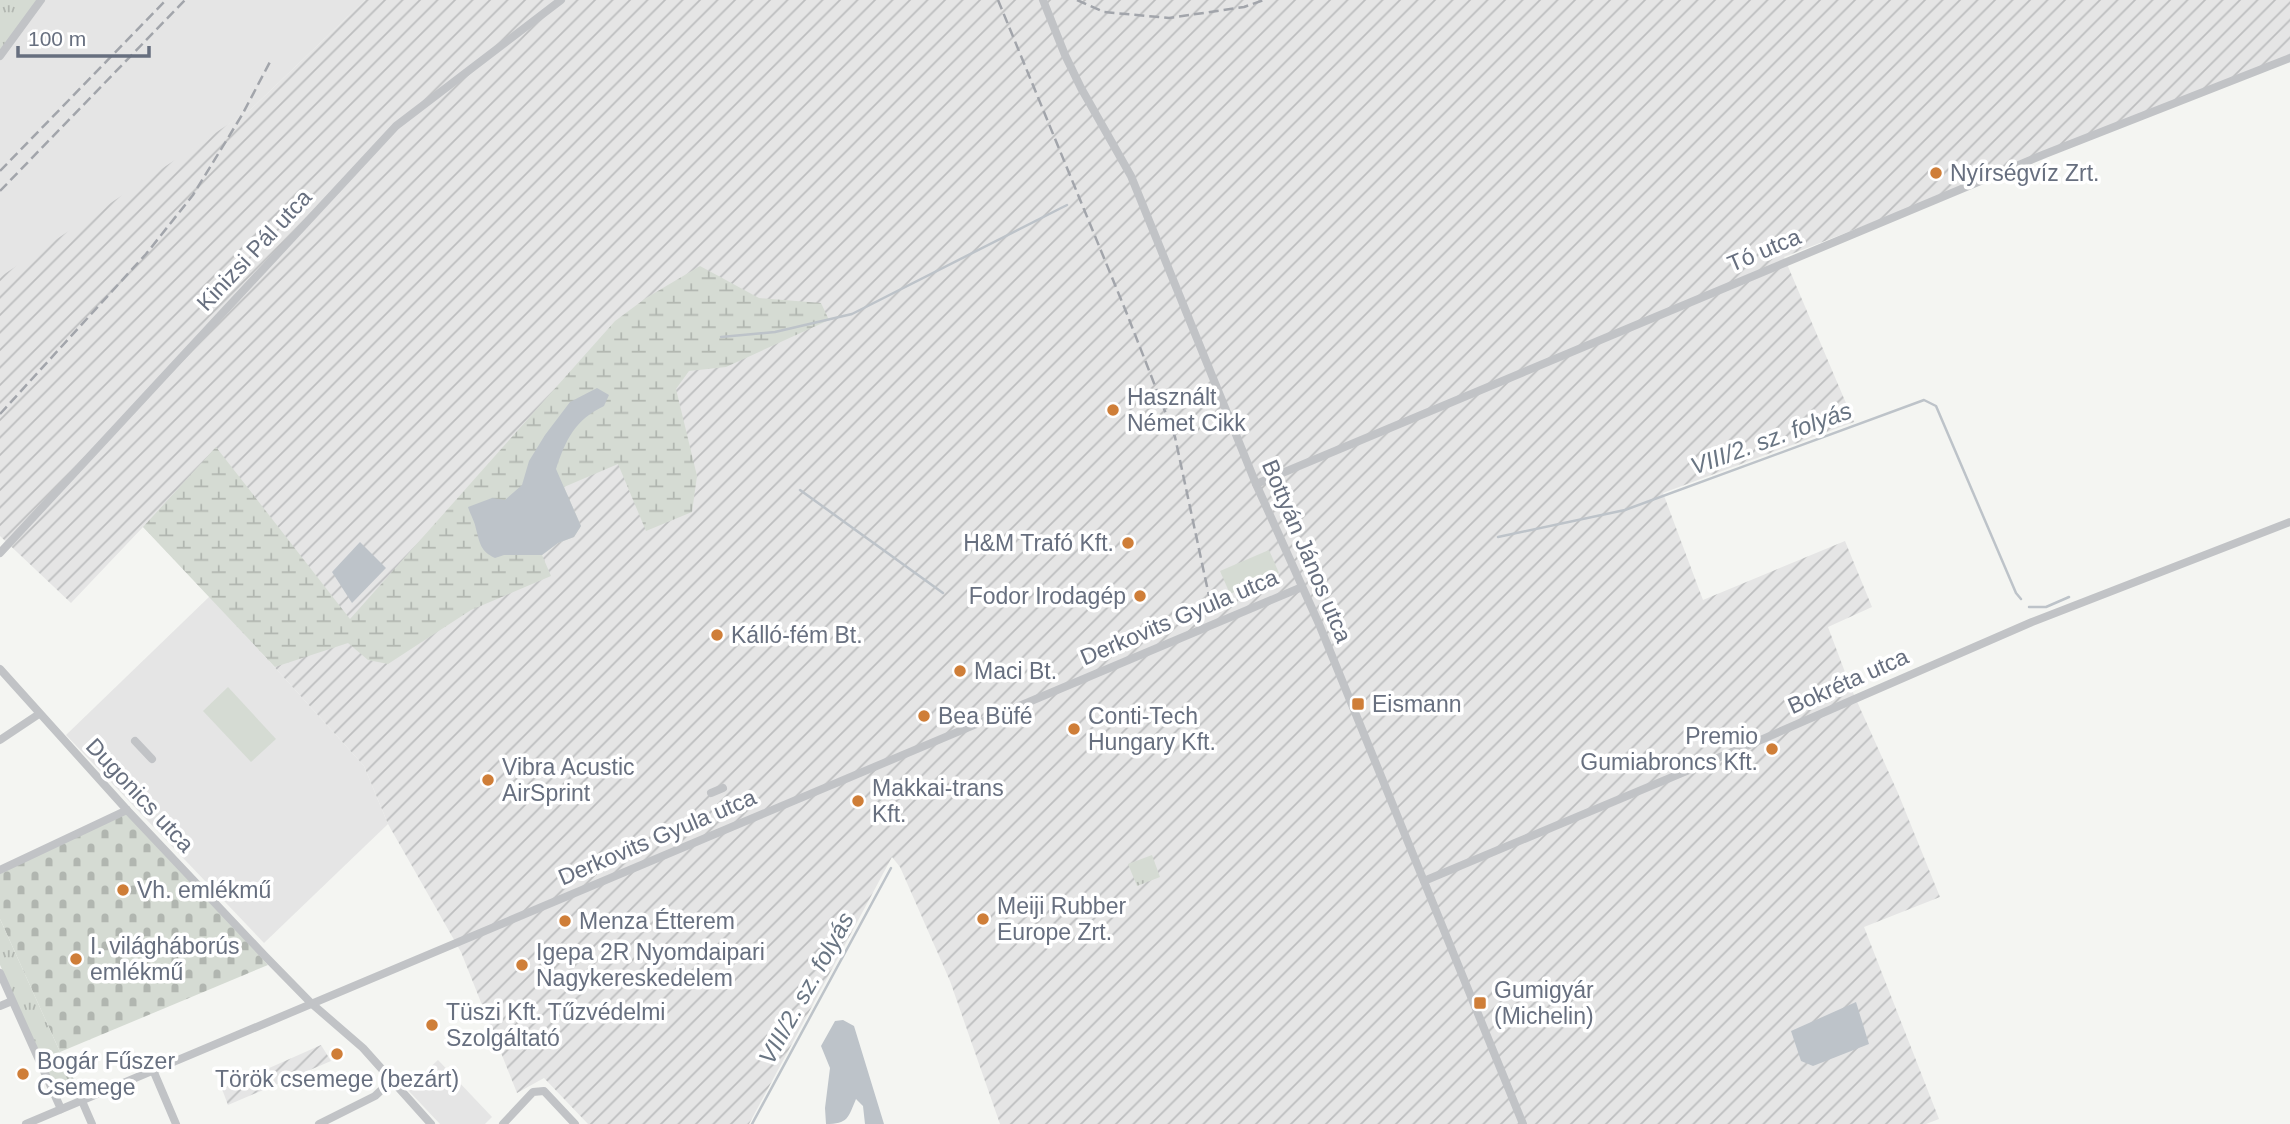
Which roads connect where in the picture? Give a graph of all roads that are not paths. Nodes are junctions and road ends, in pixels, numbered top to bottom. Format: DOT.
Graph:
graph roads {
  1 [pos="41,0"];
  2 [pos="561,0"];
  3 [pos="1042,0"];
  4 [pos="0,56"];
  5 [pos="2290,58"];
  6 [pos="1256,484"];
  7 [pos="2290,522"];
  8 [pos="0,553"];
  9 [pos="1302,587"];
  10 [pos="0,669"];
  11 [pos="39,714"];
  12 [pos="0,740"];
  13 [pos="135,741"];
  14 [pos="152,759"];
  15 [pos="723,788"];
  16 [pos="711,793"];
  17 [pos="127,810"];
  18 [pos="0,870"];
  19 [pos="1424,881"];
  20 [pos="0,973"];
  21 [pos="12,1001"];
  22 [pos="311,1003"];
  23 [pos="0,1006"];
  24 [pos="153,1070"];
  25 [pos="392,1080"];
  26 [pos="82,1101"];
  27 [pos="61,1109"];
  28 [pos="26,1124"];
  29 [pos="92,1124"];
  30 [pos="176,1124"];
  31 [pos="319,1124"];
  32 [pos="431,1124"];
  33 [pos="503,1124"];
  34 [pos="575,1124"];
  35 [pos="1523,1124"];
  1 -- 4 [label="street"];
  2 -- 8 [label="street, Kinizsi Pál utca"];
  3 -- 6 [label="street, Bottyán János utca"];
  5 -- 6 [label="street, Tó utca"];
  6 -- 9 [label="street, Bottyán János utca"];
  7 -- 19 [label="street, Bokréta utca"];
  9 -- 19 [label="street, Bottyán János utca"];
  9 -- 22 [label="street, Derkovits Gyula utca"];
  10 -- 11 [label="street, Dugonics utca"];
  11 -- 12 [label="street"];
  11 -- 17 [label="street, Dugonics utca"];
  13 -- 14 [label="street"];
  15 -- 16 [label="street"];
  17 -- 18 [label="street"];
  17 -- 22 [label="street, Dugonics utca"];
  19 -- 35 [label="street, Bottyán János utca"];
  20 -- 21 [label="street"];
  21 -- 23 [label="street"];
  21 -- 27 [label="street"];
  22 -- 24 [label="street, Derkovits Gyula utca"];
  22 -- 25 [label="street, Dugonics utca"];
  24 -- 26 [label="street, Derkovits Gyula utca"];
  24 -- 30 [label="street"];
  25 -- 31 [label="street"];
  25 -- 32 [label="street, Dugonics utca"];
  26 -- 27 [label="street, Derkovits Gyula utca"];
  26 -- 29 [label="street"];
  27 -- 28 [label="street, Derkovits Gyula utca"];
  33 -- 34 [label="street"];
}
